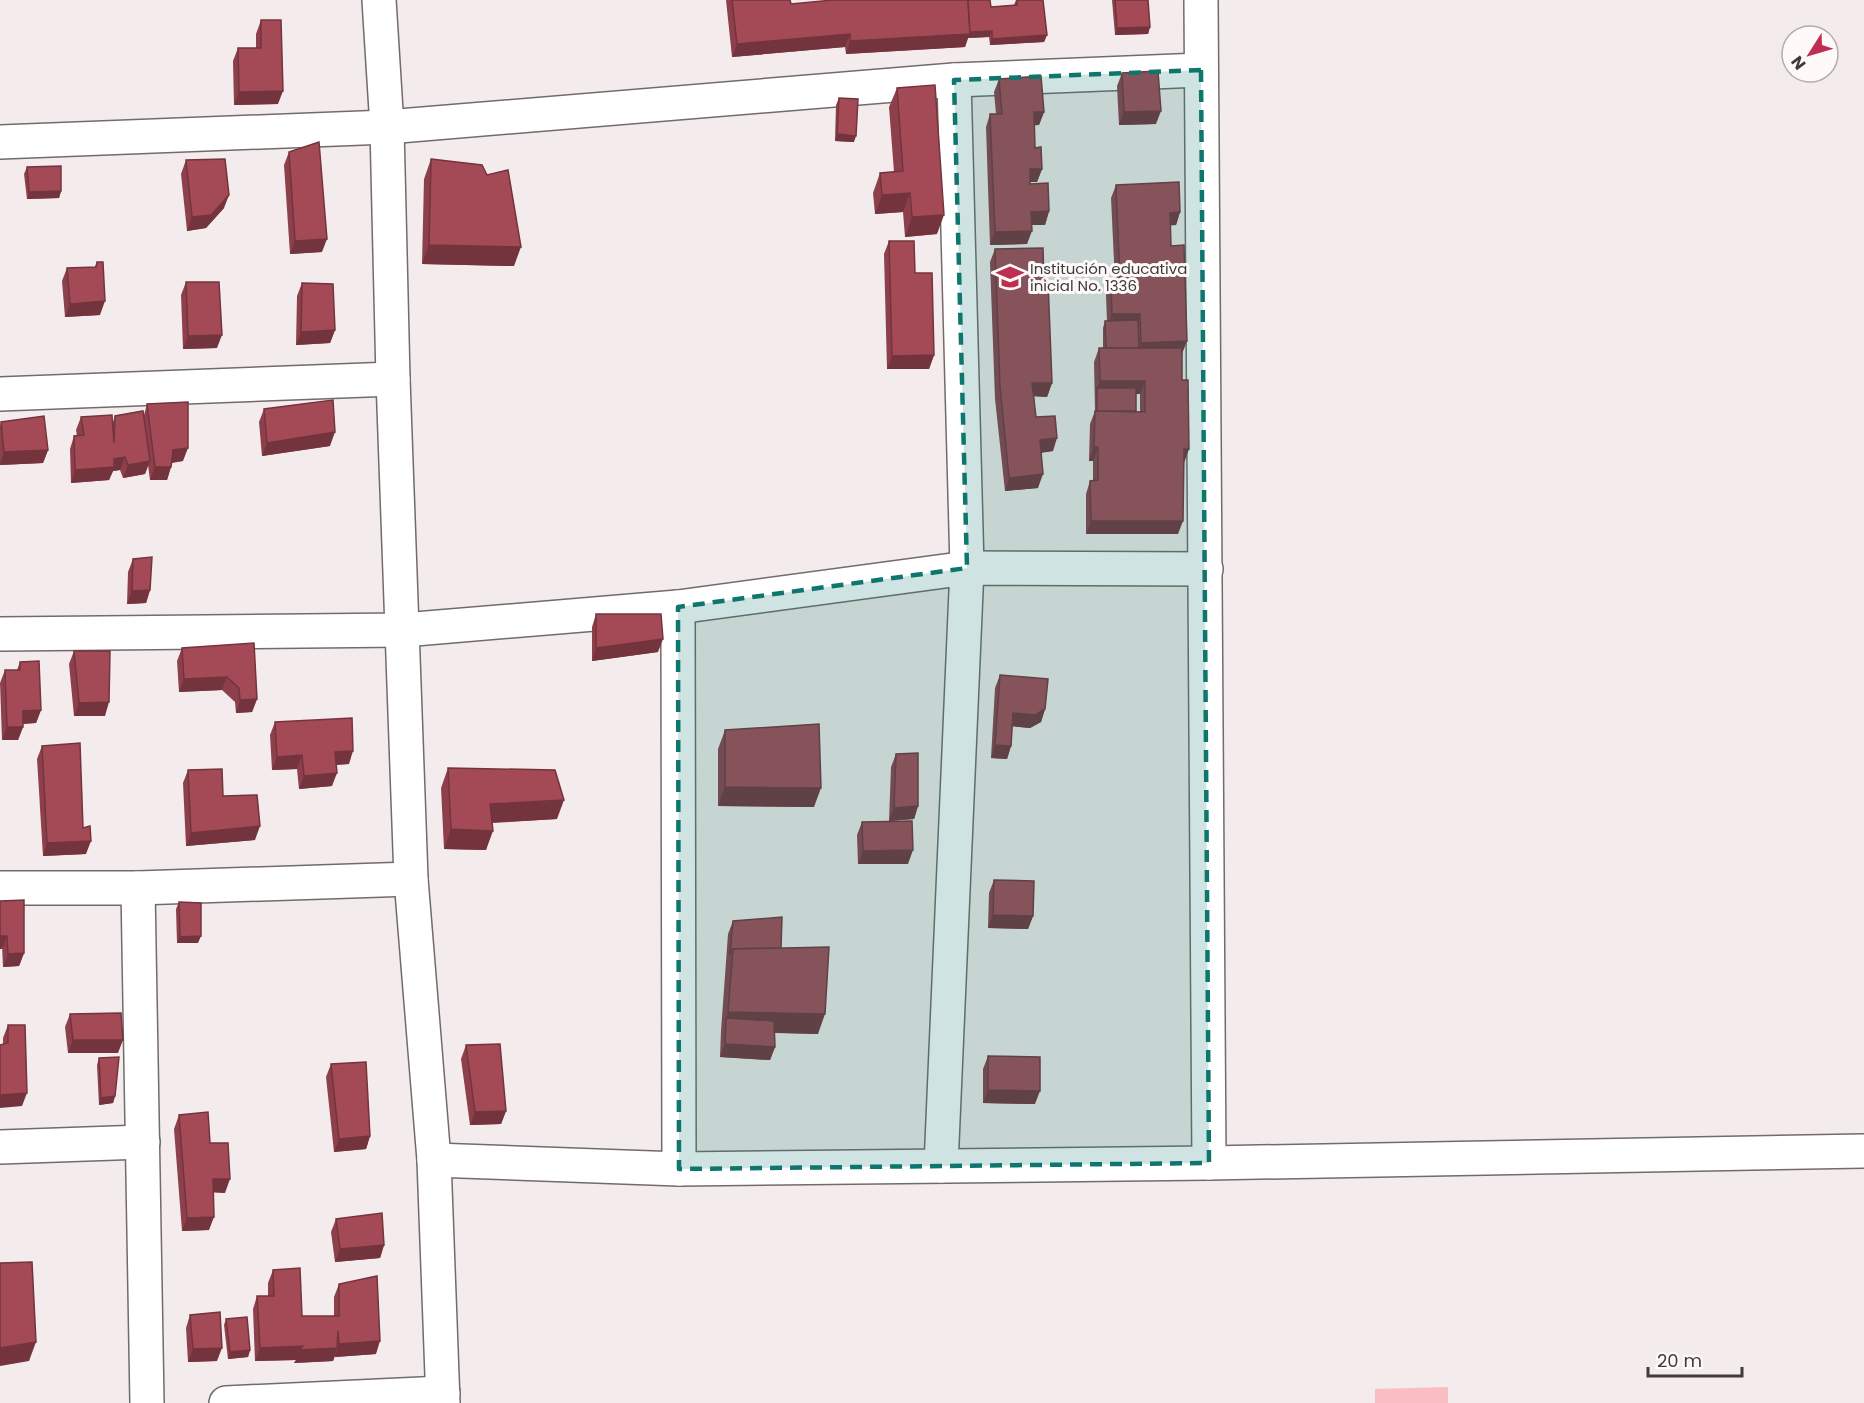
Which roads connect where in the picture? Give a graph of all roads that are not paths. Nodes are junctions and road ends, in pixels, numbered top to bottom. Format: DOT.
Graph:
graph roads {
  1 [pos="379,0"];
  2 [pos="1201,0"];
  3 [pos="1201,70"];
  4 [pos="954,80"];
  5 [pos="387,127"];
  6 [pos="0,142"];
  7 [pos="393,379"];
  8 [pos="0,394"];
  9 [pos="967,568"];
  10 [pos="1206,569"];
  11 [pos="678,607"];
  12 [pos="403,630"];
  13 [pos="0,633"];
  14 [pos="411,879"];
  15 [pos="0,888"];
  16 [pos="138,888"];
  17 [pos="143,1142"];
  18 [pos="0,1147"];
  19 [pos="1864,1151"];
  20 [pos="434,1160"];
  21 [pos="1209,1163"];
  22 [pos="941,1166"];
  23 [pos="679,1169"];
  24 [pos="443,1398"];
  25 [pos="147,1403"];
  26 [pos="226,1403"];
  1 -- 5 [label="street"];
  2 -- 3 [label="street"];
  3 -- 4 [label="street"];
  3 -- 10 [label="street"];
  4 -- 5 [label="street"];
  4 -- 9 [label="street"];
  5 -- 6 [label="street"];
  5 -- 7 [label="street"];
  7 -- 8 [label="street"];
  7 -- 12 [label="street"];
  9 -- 10 [label="street"];
  9 -- 11 [label="street"];
  9 -- 22 [label="street"];
  10 -- 21 [label="street"];
  11 -- 12 [label="street"];
  11 -- 23 [label="street"];
  12 -- 13 [label="street"];
  12 -- 14 [label="street"];
  14 -- 16 [label="street"];
  14 -- 20 [label="street"];
  15 -- 16 [label="street"];
  16 -- 17 [label="street"];
  17 -- 18 [label="street"];
  17 -- 25 [label="street"];
  19 -- 21 [label="street"];
  20 -- 23 [label="street"];
  20 -- 24 [label="street"];
  21 -- 22 [label="street"];
  22 -- 23 [label="street"];
  24 -- 26 [label="street"];
}
